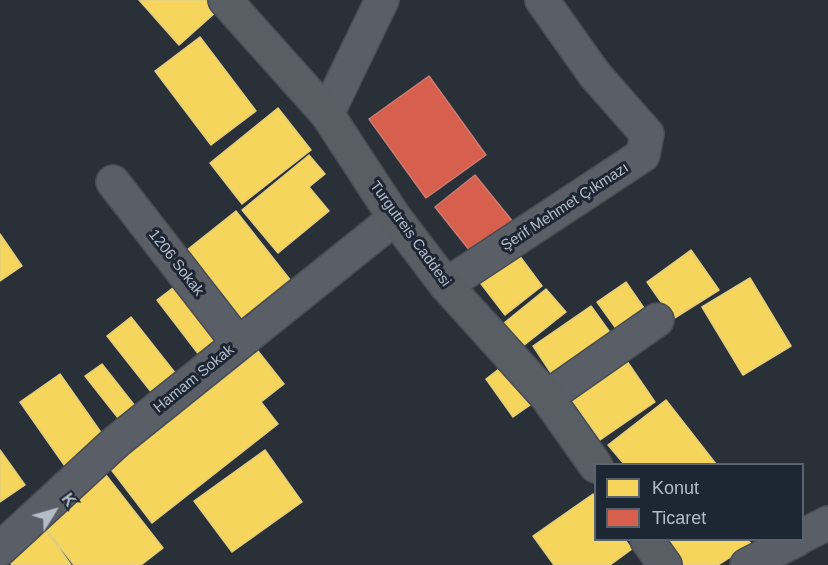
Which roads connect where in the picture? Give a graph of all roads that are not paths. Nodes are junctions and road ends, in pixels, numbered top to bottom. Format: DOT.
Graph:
graph roads {
  1 [pos="225,0"];
  2 [pos="382,0"];
  3 [pos="542,0"];
  4 [pos="327,114"];
  5 [pos="113,182"];
  6 [pos="395,218"];
  7 [pos="446,285"];
  8 [pos="657,320"];
  9 [pos="238,343"];
  10 [pos="547,397"];
  11 [pos="594,463"];
  12 [pos="828,523"];
  13 [pos="804,535"];
  14 [pos="648,541"];
  15 [pos="794,541"];
  16 [pos="0,549"];
  17 [pos="665,565"];
  18 [pos="747,565"];
  1 -- 4 [label="main road, Turgutreis Caddesi"];
  2 -- 4 [label="street"];
  3 -- 7 [label="street, Şerif Mehmet Çıkmazı"];
  4 -- 6 [label="main road, Turgutreis Caddesi"];
  5 -- 9 [label="street, 1206 Sokak"];
  6 -- 7 [label="main road, Turgutreis Caddesi"];
  6 -- 9 [label="street, Hamam Sokak"];
  7 -- 10 [label="main road, Turgutreis Caddesi"];
  8 -- 10 [label="street"];
  9 -- 16 [label="street, Hamam Sokak"];
  10 -- 11 [label="main road, Turgutreis Caddesi"];
  12 -- 13 [label="street"];
  14 -- 17 [label="main road"];
  15 -- 18 [label="street"];
}
